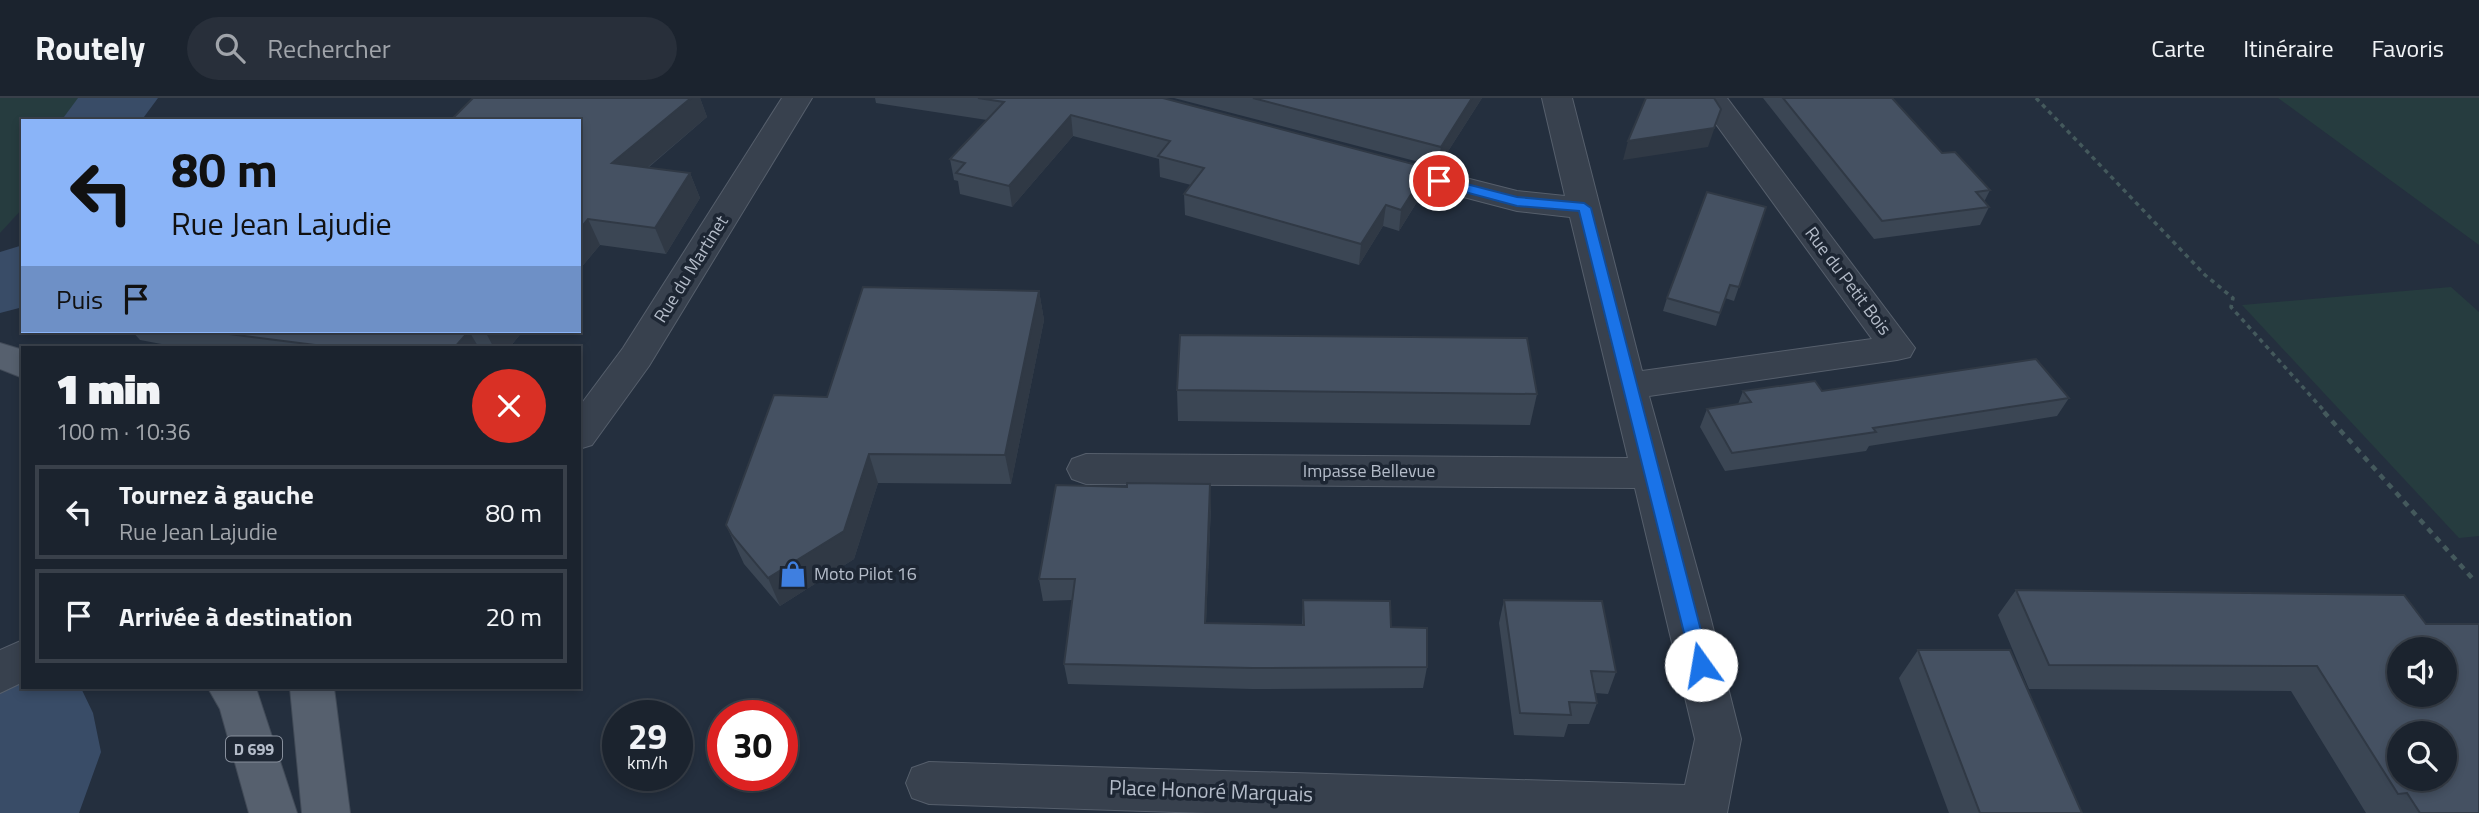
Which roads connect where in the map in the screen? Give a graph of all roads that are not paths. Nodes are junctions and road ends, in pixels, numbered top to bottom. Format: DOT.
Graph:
graph roads {
  1 [pos="797,98"];
  2 [pos="1557,98"];
  3 [pos="1712,98"];
  4 [pos="1343,155"];
  5 [pos="1584,208"];
  6 [pos="0,346"];
  7 [pos="21,349"];
  8 [pos="0,355"];
  9 [pos="21,364"];
  10 [pos="1628,386"];
  11 [pos="581,432"];
  12 [pos="1086,469"];
  13 [pos="1651,472"];
  14 [pos="21,659"];
  15 [pos="0,674"];
  16 [pos="231,689"];
  17 [pos="312,689"];
  18 [pos="929,783"];
  19 [pos="1703,810"];
  20 [pos="273,813"];
  21 [pos="327,813"];
  1 -- 11 [label="street, Rue du Martinet"];
  2 -- 5 [label="street"];
  3 -- 10 [label="street, Rue du Petit Bois"];
  4 -- 5 [label="street"];
  5 -- 10 [label="street"];
  6 -- 7 [label="main road"];
  8 -- 9 [label="main road"];
  10 -- 13 [label="street"];
  12 -- 13 [label="street, Impasse Bellevue"];
  13 -- 19 [label="street"];
  14 -- 15 [label="street"];
  16 -- 20 [label="main road, D 699"];
  17 -- 21 [label="main road"];
  18 -- 19 [label="street, Place Honoré Marquais"];
}
